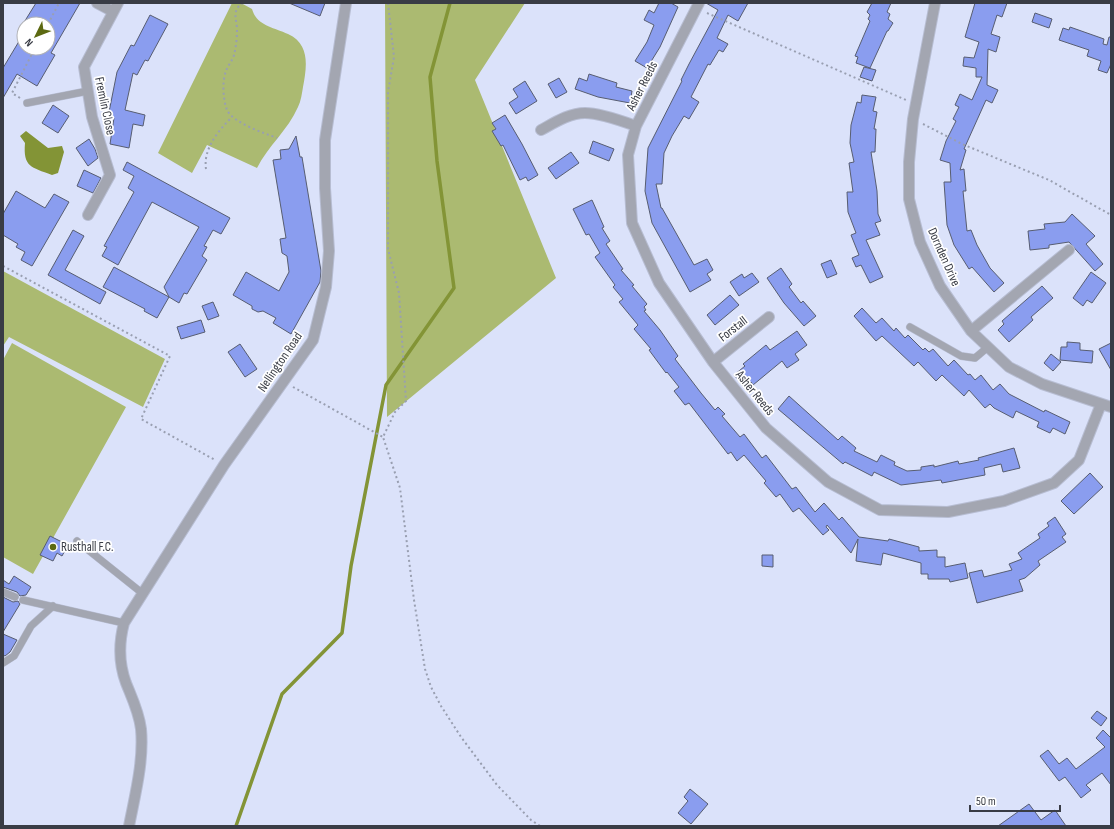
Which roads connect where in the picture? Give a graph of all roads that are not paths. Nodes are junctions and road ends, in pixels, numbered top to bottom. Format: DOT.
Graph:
graph roads {
  1 [pos="97,3"];
  2 [pos="346,3"];
  3 [pos="935,3"];
  4 [pos="698,6"];
  5 [pos="115,7"];
  6 [pos="88,91"];
  7 [pos="27,103"];
  8 [pos="636,126"];
  9 [pos="541,130"];
  10 [pos="88,215"];
  11 [pos="1069,250"];
  12 [pos="769,317"];
  13 [pos="910,327"];
  14 [pos="971,331"];
  15 [pos="988,347"];
  16 [pos="712,362"];
  17 [pos="1106,405"];
  18 [pos="77,541"];
  19 [pos="3,592"];
  20 [pos="142,593"];
  21 [pos="15,597"];
  22 [pos="22,600"];
  23 [pos="53,606"];
  24 [pos="124,623"];
  25 [pos="3,663"];
  26 [pos="129,826"];
  1 -- 5 [label="street"];
  2 -- 20 [label="street, Nellington Road"];
  3 -- 14 [label="street, Dornden Drive"];
  4 -- 8 [label="street, Asher Reeds"];
  5 -- 6 [label="street, Fremlin Close"];
  6 -- 7 [label="lane"];
  6 -- 10 [label="street, Fremlin Close"];
  8 -- 9 [label="street"];
  8 -- 16 [label="street, Asher Reeds"];
  11 -- 14 [label="street"];
  12 -- 16 [label="street, Forstall"];
  13 -- 15 [label="lane"];
  14 -- 15 [label="street, Dornden Drive"];
  15 -- 17 [label="street, Dornden Drive"];
  16 -- 17 [label="street, Asher Reeds"];
  18 -- 20 [label="lane"];
  19 -- 21 [label="lane"];
  20 -- 24 [label="street, Nellington Road"];
  22 -- 23 [label="lane"];
  23 -- 24 [label="lane"];
  23 -- 25 [label="lane"];
  24 -- 26 [label="street, Nellington Road"];
}
